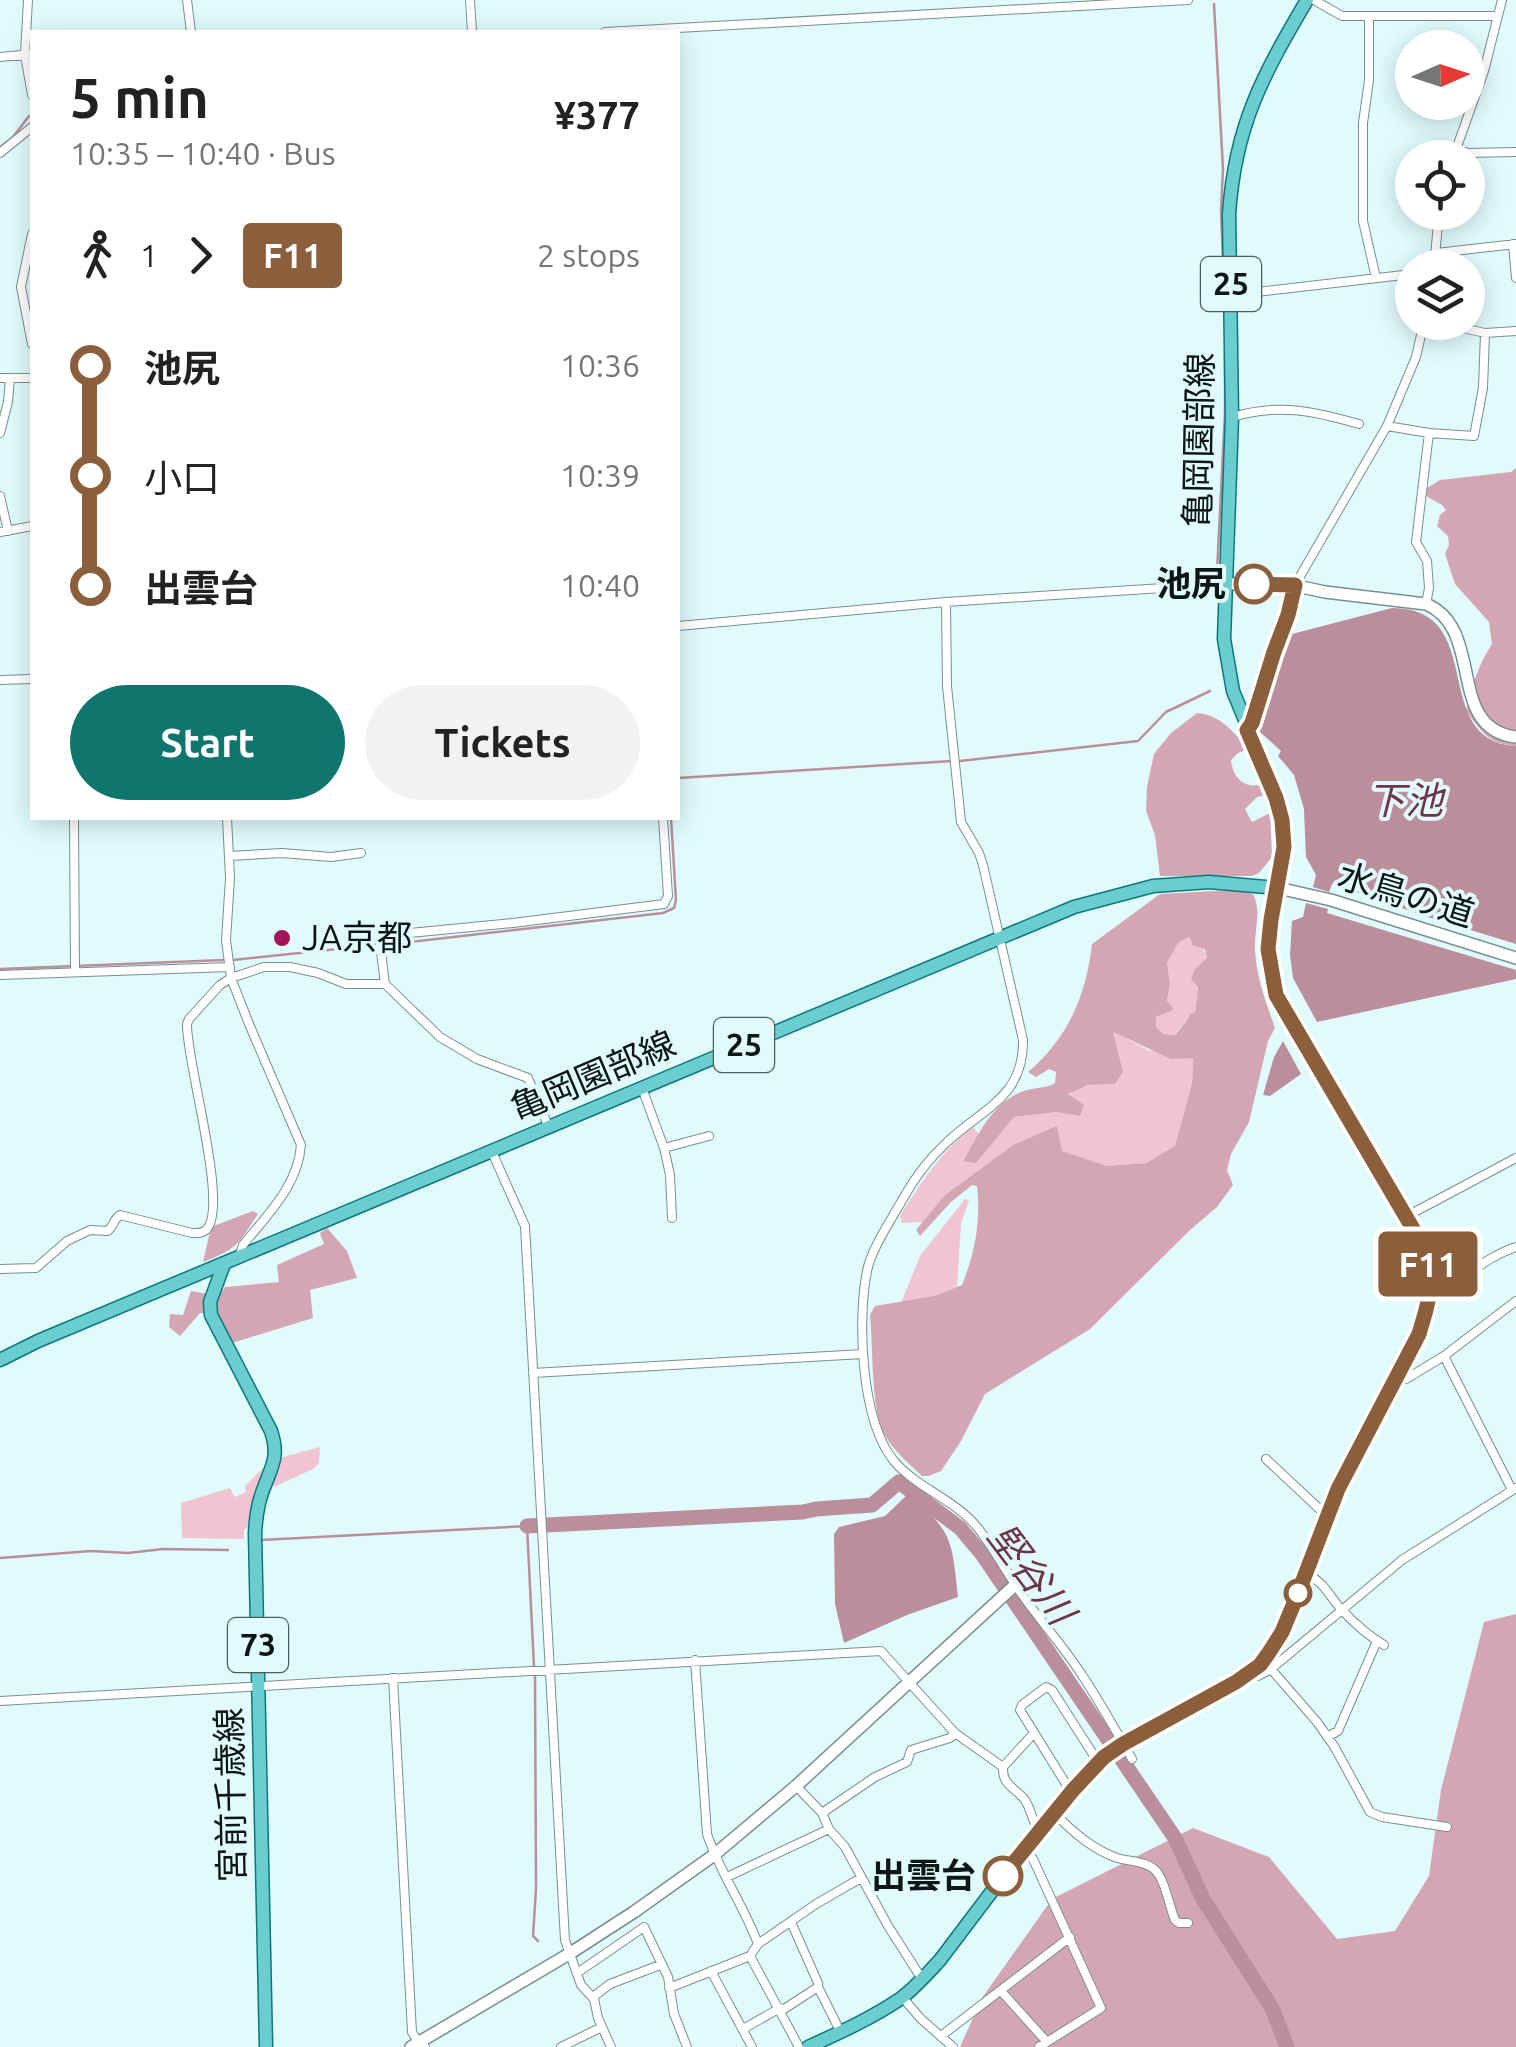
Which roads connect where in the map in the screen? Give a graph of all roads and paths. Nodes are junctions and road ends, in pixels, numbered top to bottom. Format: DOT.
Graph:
graph roads {
  1 [pos="28,0"];
  2 [pos="187,0"];
  3 [pos="470,0"];
  4 [pos="920,0"];
  5 [pos="1188,0"];
  6 [pos="1311,0"];
  7 [pos="1502,0"];
  8 [pos="921,14"];
  9 [pos="1369,16"];
  10 [pos="1498,16"];
  11 [pos="191,30"];
  12 [pos="472,30"];
  13 [pos="640,30"];
  14 [pos="29,55"];
  15 [pos="0,57"];
  16 [pos="30,130"];
  17 [pos="1459,140"];
  18 [pos="1516,152"];
  19 [pos="0,153"];
  20 [pos="1485,153"];
  21 [pos="1514,244"];
  22 [pos="30,245"];
  23 [pos="1462,250"];
  24 [pos="1395,276"];
  25 [pos="1376,278"];
  26 [pos="1516,278"];
  27 [pos="30,286"];
  28 [pos="22,287"];
  29 [pos="1231,295"];
  30 [pos="1516,332"];
  31 [pos="30,333"];
  32 [pos="1485,333"];
  33 [pos="1420,340"];
  34 [pos="1485,340"];
  35 [pos="5,378"];
  36 [pos="1232,417"];
  37 [pos="1359,424"];
  38 [pos="1387,426"];
  39 [pos="0,433"];
  40 [pos="1429,433"];
  41 [pos="0,496"];
  42 [pos="30,526"];
  43 [pos="4,532"];
  44 [pos="1225,584"];
  45 [pos="1295,585"];
  46 [pos="946,602"];
  47 [pos="1426,604"];
  48 [pos="680,626"];
  49 [pos="0,680"];
  50 [pos="30,680"];
  51 [pos="1247,730"];
  52 [pos="1516,737"];
  53 [pos="74,820"];
  54 [pos="227,820"];
  55 [pos="663,820"];
  56 [pos="361,854"];
  57 [pos="230,856"];
  58 [pos="1278,888"];
  59 [pos="369,934"];
  60 [pos="379,936"];
  61 [pos="1000,938"];
  62 [pos="1516,958"];
  63 [pos="75,968"];
  64 [pos="230,968"];
  65 [pos="0,975"];
  66 [pos="231,978"];
  67 [pos="385,984"];
  68 [pos="642,1088"];
  69 [pos="549,1128"];
  70 [pos="709,1136"];
  71 [pos="664,1148"];
  72 [pos="492,1152"];
  73 [pos="1516,1158"];
  74 [pos="1408,1216"];
  75 [pos="672,1218"];
  76 [pos="1516,1248"];
  77 [pos="238,1258"];
  78 [pos="224,1264"];
  79 [pos="0,1269"];
  80 [pos="1429,1296"];
  81 [pos="1516,1301"];
  82 [pos="863,1354"];
  83 [pos="1444,1356"];
  84 [pos="0,1360"];
  85 [pos="533,1373"];
  86 [pos="1398,1374"];
  87 [pos="1266,1459"];
  88 [pos="1514,1489"];
  89 [pos="1327,1516"];
  90 [pos="1305,1574"];
  91 [pos="1015,1585"];
  92 [pos="1342,1610"];
  93 [pos="694,1660"];
  94 [pos="550,1669"];
  95 [pos="1255,1669"];
  96 [pos="1272,1670"];
  97 [pos="393,1678"];
  98 [pos="909,1682"];
  99 [pos="259,1686"];
  100 [pos="0,1701"];
  101 [pos="955,1733"];
  102 [pos="1034,1733"];
  103 [pos="1328,1737"];
  104 [pos="1123,1744"];
  105 [pos="1132,1760"];
  106 [pos="1098,1762"];
  107 [pos="1002,1767"];
  108 [pos="796,1786"];
  109 [pos="1073,1790"];
  110 [pos="822,1812"];
  111 [pos="1054,1813"];
  112 [pos="1447,1827"];
  113 [pos="829,1828"];
  114 [pos="1039,1830"];
  115 [pos="1025,1848"];
  116 [pos="714,1855"];
  117 [pos="728,1877"];
  118 [pos="861,1878"];
  119 [pos="791,1922"];
  120 [pos="1188,1923"];
  121 [pos="1070,1937"];
  122 [pos="758,1944"];
  123 [pos="569,1954"];
  124 [pos="750,1956"];
  125 [pos="660,1965"];
  126 [pos="711,1971"];
  127 [pos="576,1973"];
  128 [pos="922,1979"];
  129 [pos="669,1988"];
  130 [pos="818,1988"];
  131 [pos="1001,1991"];
  132 [pos="903,1997"];
  133 [pos="593,1998"];
  134 [pos="780,2010"];
  135 [pos="602,2027"];
  136 [pos="743,2029"];
  137 [pos="840,2032"];
  138 [pos="941,2036"];
  139 [pos="1042,2044"];
  140 [pos="418,2045"];
  141 [pos="814,2046"];
  142 [pos="266,2047"];
  143 [pos="561,2047"];
  144 [pos="611,2047"];
  145 [pos="687,2047"];
  146 [pos="752,2047"];
  147 [pos="799,2047"];
  148 [pos="953,2047"];
  1 -- 14 [label="street"];
  2 -- 11 [label="street"];
  3 -- 12 [label="street"];
  4 -- 8 [label="street"];
  5 -- 8 [label="street"];
  6 -- 9 [label="street"];
  6 -- 29 [label="main road, 亀岡園部線 / 25"];
  7 -- 10 [label="street"];
  8 -- 13 [label="street"];
  9 -- 10 [label="street"];
  9 -- 25 [label="street"];
  10 -- 17 [label="street"];
  14 -- 15 [label="street"];
  16 -- 19 [label="street"];
  18 -- 20 [label="street"];
  21 -- 23 [label="street"];
  21 -- 26 [label="street"];
  22 -- 28 [label="street"];
  24 -- 25 [label="street"];
  25 -- 29 [label="street"];
  27 -- 28 [label="street"];
  28 -- 31 [label="street"];
  29 -- 36 [label="main road, 亀岡園部線 / 25"];
  30 -- 32 [label="street"];
  33 -- 38 [label="street"];
  34 -- 40 [label="street"];
  35 -- 39 [label="street"];
  36 -- 37 [label="street"];
  36 -- 44 [label="main road, 亀岡園部線 / 25"];
  38 -- 40 [label="street"];
  38 -- 45 [label="street"];
  40 -- 47 [label="street"];
  41 -- 43 [label="street"];
  42 -- 43 [label="street"];
  44 -- 45 [label="street"];
  44 -- 46 [label="street"];
  44 -- 51 [label="main road, 亀岡園部線 / 25"];
  45 -- 47 [label="street"];
  45 -- 51 [label="street"];
  46 -- 48 [label="street"];
  46 -- 61 [label="street"];
  47 -- 52 [label="street"];
  49 -- 50 [label="street"];
  51 -- 58 [label="main road, 亀岡園部線 / 25"];
  53 -- 63 [label="street"];
  54 -- 57 [label="street"];
  55 -- 60 [label="street"];
  56 -- 57 [label="street"];
  57 -- 64 [label="street"];
  58 -- 61 [label="main road, 亀岡園部線 / 25"];
  58 -- 62 [label="street, 水鳥の道"];
  58 -- 74 [label="main road, 亀岡園部線 / 25"];
  59 -- 60 [label="street"];
  60 -- 67 [label="street"];
  61 -- 68 [label="main road, 亀岡園部線 / 25"];
  61 -- 82 [label="street"];
  63 -- 64 [label="street"];
  63 -- 65 [label="street"];
  64 -- 66 [label="street"];
  66 -- 67 [label="street"];
  66 -- 77 [label="street"];
  66 -- 79 [label="street"];
  67 -- 69 [label="street"];
  68 -- 69 [label="main road, 亀岡園部線 / 25"];
  68 -- 71 [label="street"];
  69 -- 72 [label="main road, 亀岡園部線 / 25"];
  70 -- 71 [label="street"];
  71 -- 75 [label="street"];
  72 -- 77 [label="main road, 亀岡園部線 / 25"];
  72 -- 85 [label="street"];
  73 -- 74 [label="street"];
  74 -- 80 [label="main road, 亀岡園部線 / 25"];
  76 -- 80 [label="street"];
  77 -- 78 [label="main road, 亀岡園部線 / 25"];
  78 -- 84 [label="main road, 亀岡園部線 / 25"];
  78 -- 99 [label="main road, 宮前千歳線 / 73"];
  80 -- 86 [label="main road, 亀岡園部線 / 25"];
  81 -- 83 [label="street"];
  82 -- 85 [label="street"];
  82 -- 91 [label="street"];
  83 -- 86 [label="street"];
  83 -- 88 [label="street"];
  85 -- 94 [label="street"];
  86 -- 89 [label="main road, 亀岡園部線 / 25"];
  87 -- 89 [label="street"];
  88 -- 92 [label="street"];
  89 -- 90 [label="main road, 亀岡園部線 / 25"];
  90 -- 92 [label="street"];
  90 -- 95 [label="main road, 亀岡園部線 / 25"];
  91 -- 98 [label="street"];
  91 -- 104 [label="street"];
  92 -- 96 [label="street"];
  92 -- 103 [label="street"];
  93 -- 94 [label="street"];
  93 -- 98 [label="street"];
  93 -- 116 [label="street"];
  94 -- 97 [label="street"];
  94 -- 123 [label="street"];
  95 -- 96 [label="street"];
  95 -- 104 [label="main road, 亀岡園部線 / 25"];
  96 -- 103 [label="street"];
  97 -- 99 [label="street"];
  97 -- 140 [label="street"];
  98 -- 101 [label="street"];
  98 -- 108 [label="street"];
  99 -- 100 [label="street"];
  99 -- 142 [label="main road, 宮前千歳線 / 73"];
  101 -- 107 [label="street"];
  101 -- 110 [label="street"];
  102 -- 106 [label="street"];
  102 -- 107 [label="street"];
  102 -- 109 [label="street"];
  103 -- 112 [label="street"];
  104 -- 105 [label="street"];
  104 -- 106 [label="main road, 亀岡園部線 / 25"];
  106 -- 109 [label="main road, 亀岡園部線 / 25"];
  107 -- 114 [label="street"];
  108 -- 110 [label="street"];
  108 -- 116 [label="street"];
  109 -- 111 [label="main road, 亀岡園部線 / 25"];
  110 -- 113 [label="street"];
  111 -- 114 [label="main road, 亀岡園部線 / 25"];
  111 -- 120 [label="street"];
  113 -- 117 [label="street"];
  113 -- 118 [label="street"];
  114 -- 115 [label="main road, 亀岡園部線 / 25"];
  115 -- 121 [label="street"];
  115 -- 128 [label="main road, 亀岡園部線 / 25"];
  116 -- 117 [label="street"];
  116 -- 123 [label="street"];
  117 -- 122 [label="street"];
  118 -- 119 [label="street"];
  118 -- 128 [label="street"];
  119 -- 122 [label="street"];
  119 -- 130 [label="street"];
  121 -- 131 [label="street"];
  121 -- 139 [label="street"];
  122 -- 124 [label="street"];
  123 -- 127 [label="street"];
  123 -- 140 [label="street"];
  124 -- 126 [label="street"];
  124 -- 134 [label="street"];
  125 -- 127 [label="street"];
  125 -- 129 [label="street"];
  125 -- 133 [label="street"];
  126 -- 129 [label="street"];
  126 -- 136 [label="street"];
  127 -- 133 [label="street"];
  128 -- 132 [label="main road, 亀岡園部線 / 25"];
  129 -- 145 [label="street"];
  130 -- 134 [label="street"];
  130 -- 137 [label="street"];
  131 -- 138 [label="street"];
  131 -- 139 [label="street"];
  132 -- 137 [label="main road, 亀岡園部線 / 25"];
  132 -- 138 [label="street"];
  133 -- 135 [label="street"];
  134 -- 136 [label="street"];
  134 -- 147 [label="street"];
  135 -- 143 [label="street"];
  135 -- 144 [label="street"];
  136 -- 146 [label="street"];
  137 -- 141 [label="main road, 亀岡園部線 / 25"];
  138 -- 148 [label="street"];
}
